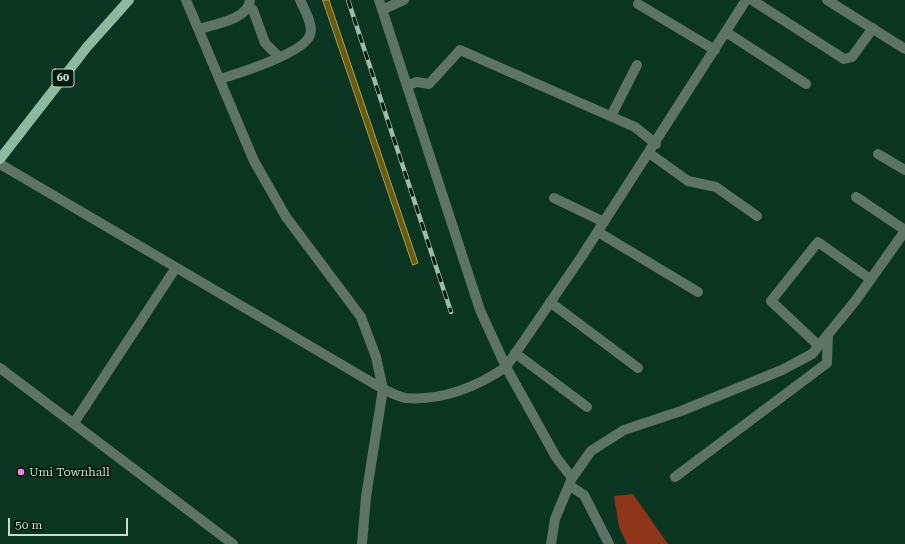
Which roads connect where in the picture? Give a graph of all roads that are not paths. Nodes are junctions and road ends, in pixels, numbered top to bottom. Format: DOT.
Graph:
graph roads {
  1 [pos="128,0"];
  2 [pos="186,0"];
  3 [pos="300,0"];
  4 [pos="404,0"];
  5 [pos="746,0"];
  6 [pos="752,0"];
  7 [pos="827,0"];
  8 [pos="249,3"];
  9 [pos="638,4"];
  10 [pos="381,5"];
  11 [pos="872,28"];
  12 [pos="199,29"];
  13 [pos="726,32"];
  14 [pos="905,49"];
  15 [pos="715,50"];
  16 [pos="279,57"];
  17 [pos="638,65"];
  18 [pos="220,80"];
  19 [pos="806,84"];
  20 [pos="408,85"];
  21 [pos="611,116"];
  22 [pos="656,144"];
  23 [pos="649,153"];
  24 [pos="878,154"];
  25 [pos="0,159"];
  26 [pos="0,164"];
  27 [pos="905,170"];
  28 [pos="856,197"];
  29 [pos="554,198"];
  30 [pos="757,216"];
  31 [pos="604,222"];
  32 [pos="905,230"];
  33 [pos="598,232"];
  34 [pos="175,269"];
  35 [pos="870,279"];
  36 [pos="698,292"];
  37 [pos="550,302"];
  38 [pos="828,334"];
  39 [pos="819,346"];
  40 [pos="515,353"];
  41 [pos="506,367"];
  42 [pos="0,368"];
  43 [pos="638,368"];
  44 [pos="383,389"];
  45 [pos="587,407"];
  46 [pos="74,423"];
  47 [pos="676,477"];
  48 [pos="571,482"];
  49 [pos="233,544"];
  50 [pos="362,544"];
  51 [pos="551,544"];
  52 [pos="609,544"];
  1 -- 25 [label="main road, 60"];
  2 -- 12 [label="street"];
  3 -- 16 [label="street"];
  4 -- 10 [label="street"];
  5 -- 13 [label="street"];
  6 -- 11 [label="street"];
  7 -- 11 [label="street"];
  8 -- 12 [label="street"];
  8 -- 16 [label="street"];
  9 -- 15 [label="street"];
  10 -- 20 [label="street"];
  11 -- 14 [label="street"];
  12 -- 18 [label="street"];
  13 -- 15 [label="street"];
  13 -- 19 [label="street"];
  15 -- 22 [label="street"];
  16 -- 18 [label="street"];
  17 -- 21 [label="street"];
  18 -- 44 [label="street"];
  20 -- 21 [label="street"];
  20 -- 41 [label="street"];
  21 -- 22 [label="street"];
  22 -- 23 [label="street"];
  23 -- 30 [label="street"];
  23 -- 31 [label="street"];
  24 -- 27 [label="street"];
  26 -- 34 [label="street"];
  28 -- 32 [label="street"];
  29 -- 31 [label="street"];
  31 -- 33 [label="street"];
  32 -- 35 [label="street"];
  33 -- 36 [label="street"];
  33 -- 37 [label="street"];
  34 -- 44 [label="street"];
  34 -- 46 [label="street"];
  35 -- 38 [label="street"];
  35 -- 39 [label="street"];
  37 -- 40 [label="street"];
  37 -- 43 [label="street"];
  38 -- 39 [label="street"];
  38 -- 47 [label="street"];
  39 -- 48 [label="street"];
  40 -- 41 [label="street"];
  40 -- 45 [label="street"];
  41 -- 44 [label="street"];
  41 -- 48 [label="street"];
  42 -- 46 [label="street"];
  44 -- 50 [label="street"];
  46 -- 49 [label="street"];
  48 -- 51 [label="street"];
  48 -- 52 [label="street"];
}
